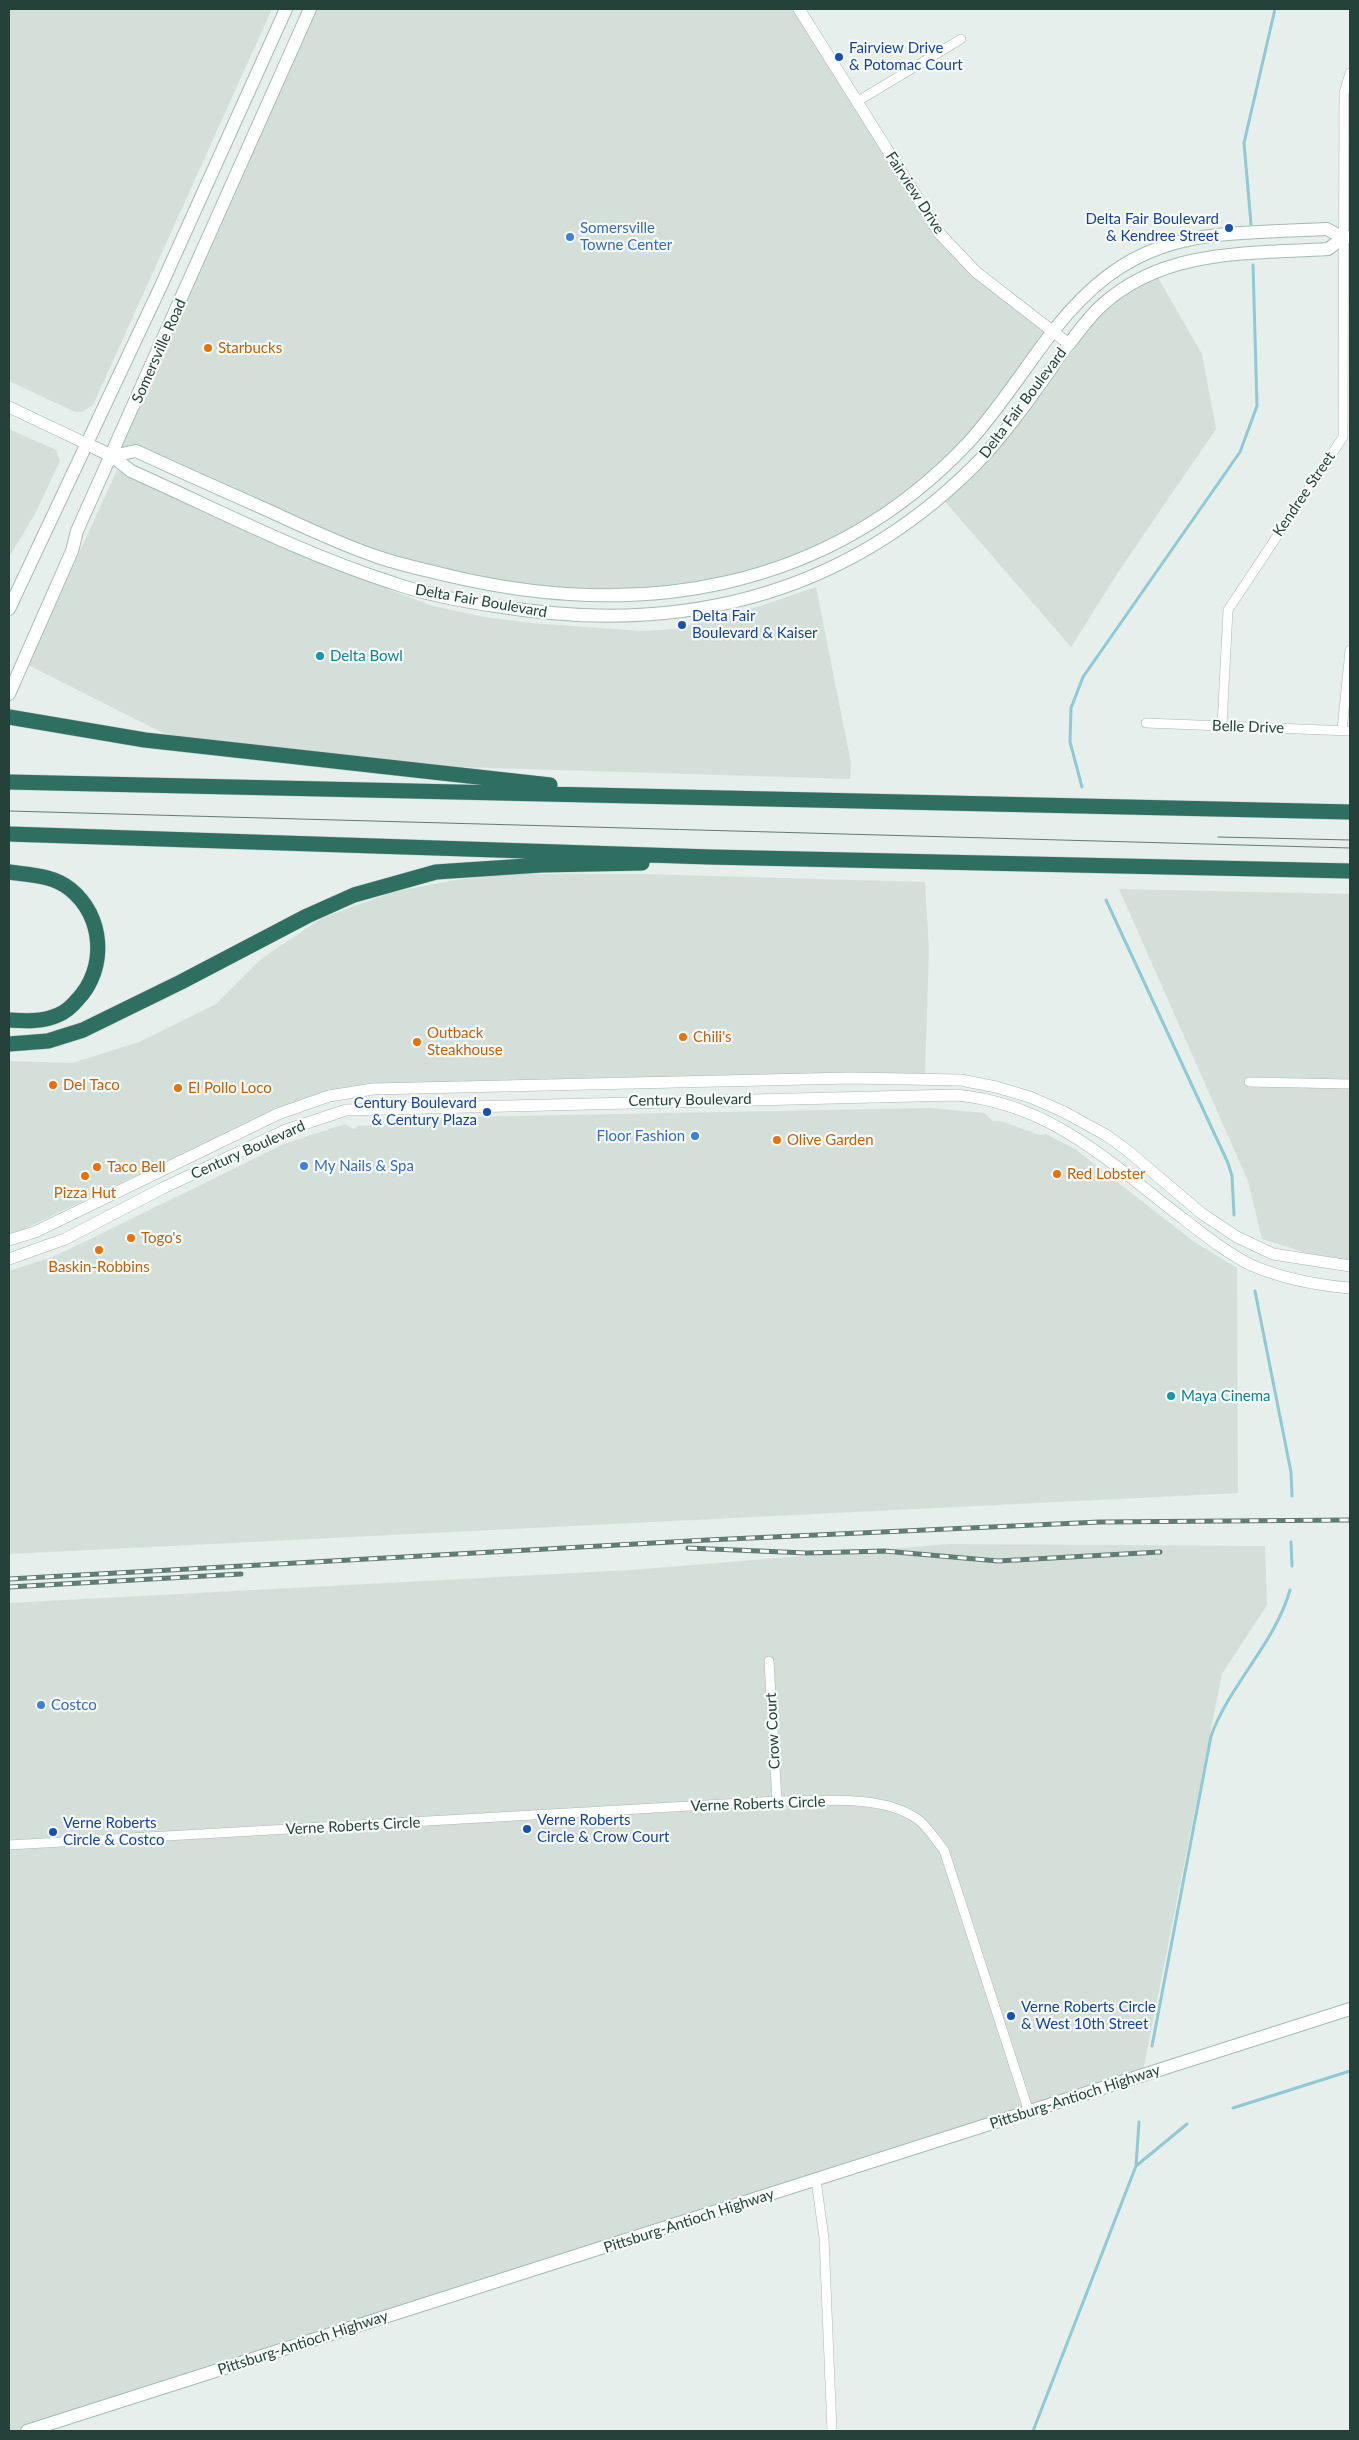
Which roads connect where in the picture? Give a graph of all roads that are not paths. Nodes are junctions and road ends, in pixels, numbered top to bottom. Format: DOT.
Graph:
graph roads {
  1 [pos="286,9"];
  2 [pos="310,9"];
  3 [pos="799,9"];
  4 [pos="961,39"];
  5 [pos="1350,73"];
  6 [pos="1347,93"];
  7 [pos="858,101"];
  8 [pos="1346,237"];
  9 [pos="1053,332"];
  10 [pos="1069,344"];
  11 [pos="1053,366"];
  12 [pos="9,407"];
  13 [pos="87,444"];
  14 [pos="112,456"];
  15 [pos="298,524"];
  16 [pos="290,543"];
  17 [pos="9,609"];
  18 [pos="1350,650"];
  19 [pos="9,694"];
  20 [pos="9,717"];
  21 [pos="1146,723"];
  22 [pos="1222,725"];
  23 [pos="1346,731"];
  24 [pos="9,782"];
  25 [pos="657,796"];
  26 [pos="1350,812"];
  27 [pos="9,834"];
  28 [pos="710,856"];
  29 [pos="1350,871"];
  30 [pos="9,872"];
  31 [pos="9,1020"];
  32 [pos="9,1044"];
  33 [pos="1249,1082"];
  34 [pos="1350,1084"];
  35 [pos="9,1240"];
  36 [pos="9,1259"];
  37 [pos="1350,1266"];
  38 [pos="1350,1288"];
  39 [pos="768,1661"];
  40 [pos="777,1801"];
  41 [pos="9,1845"];
  42 [pos="1350,2009"];
  43 [pos="1029,2112"];
  44 [pos="816,2180"];
  45 [pos="27,2431"];
  46 [pos="832,2431"];
  1 -- 13 [label="main road, Somersville Road"];
  2 -- 14 [label="main road, Somersville Road"];
  3 -- 7 [label="street, Fairview Drive"];
  4 -- 7 [label="street"];
  5 -- 6 [label="street, Kendree Street"];
  6 -- 8 [label="street, Kendree Street"];
  7 -- 9 [label="street, Fairview Drive"];
  8 -- 9 [label="main road, Delta Fair Boulevard"];
  8 -- 10 [label="main road, Delta Fair Boulevard"];
  8 -- 22 [label="street, Kendree Street"];
  9 -- 10 [label="street, Fairview Drive"];
  9 -- 15 [label="main road, Delta Fair Boulevard"];
  10 -- 11 [label="street, Delta Fair Boulevard"];
  11 -- 16 [label="main road, Delta Fair Boulevard"];
  12 -- 13 [label="street, Delta Fair Boulevard"];
  13 -- 14 [label="main road, Delta Fair Boulevard"];
  13 -- 17 [label="main road, Somersville Road"];
  14 -- 15 [label="main road, Delta Fair Boulevard"];
  14 -- 16 [label="main road, Delta Fair Boulevard"];
  14 -- 19 [label="main road, Somersville Road"];
  15 -- 16 [label="main road"];
  18 -- 23 [label="street"];
  20 -- 25 [label="highway"];
  21 -- 22 [label="street, Belle Drive"];
  22 -- 23 [label="street, Belle Drive"];
  24 -- 25 [label="highway"];
  25 -- 26 [label="highway"];
  27 -- 28 [label="highway"];
  28 -- 29 [label="highway"];
  28 -- 32 [label="highway"];
  30 -- 31 [label="highway"];
  33 -- 34 [label="street"];
  35 -- 37 [label="street, Century Boulevard"];
  36 -- 38 [label="street, Century Boulevard"];
  39 -- 40 [label="street, Crow Court"];
  40 -- 41 [label="street, Verne Roberts Circle"];
  40 -- 43 [label="street, Verne Roberts Circle"];
  42 -- 43 [label="main road, Pittsburg-Antioch Highway"];
  43 -- 44 [label="main road, Pittsburg-Antioch Highway"];
  44 -- 45 [label="main road, Pittsburg-Antioch Highway"];
  44 -- 46 [label="street"];
}
